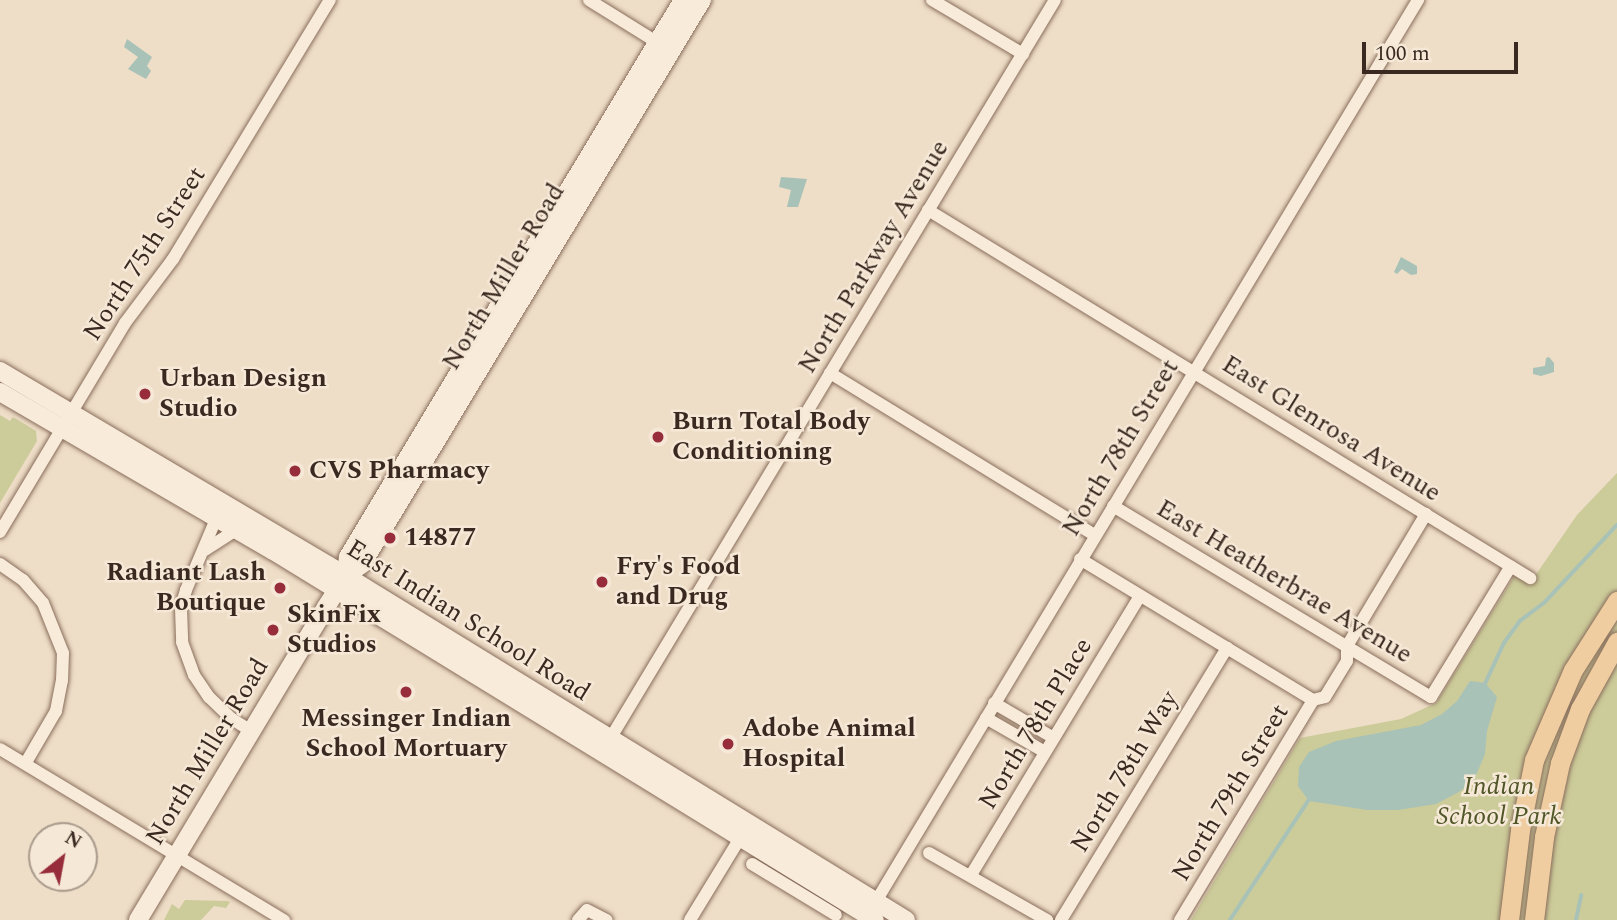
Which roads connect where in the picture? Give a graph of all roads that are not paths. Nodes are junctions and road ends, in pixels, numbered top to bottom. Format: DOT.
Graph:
graph roads {
  1 [pos="330,0"];
  2 [pos="589,0"];
  3 [pos="683,0"];
  4 [pos="702,0"];
  5 [pos="932,0"];
  6 [pos="1055,0"];
  7 [pos="1418,0"];
  8 [pos="664,47"];
  9 [pos="1023,54"];
  10 [pos="928,210"];
  11 [pos="0,371"];
  12 [pos="1194,372"];
  13 [pos="830,373"];
  14 [pos="0,391"];
  15 [pos="66,421"];
  16 [pos="1113,506"];
  17 [pos="1426,514"];
  18 [pos="216,519"];
  19 [pos="236,530"];
  20 [pos="0,532"];
  21 [pos="1094,535"];
  22 [pos="205,550"];
  23 [pos="1080,559"];
  24 [pos="0,564"];
  25 [pos="1511,566"];
  26 [pos="1530,578"];
  27 [pos="341,583"];
  28 [pos="1140,596"];
  29 [pos="1617,601"];
  30 [pos="1617,642"];
  31 [pos="1347,646"];
  32 [pos="1227,648"];
  33 [pos="1313,700"];
  34 [pos="994,703"];
  35 [pos="986,718"];
  36 [pos="251,731"];
  37 [pos="1054,738"];
  38 [pos="606,746"];
  39 [pos="0,749"];
  40 [pos="1045,752"];
  41 [pos="25,764"];
  42 [pos="740,838"];
  43 [pos="929,853"];
  44 [pos="177,855"];
  45 [pos="971,875"];
  46 [pos="813,892"];
  47 [pos="870,914"];
  48 [pos="582,915"];
  49 [pos="836,915"];
  50 [pos="138,920"];
  51 [pos="284,920"];
  52 [pos="607,920"];
  53 [pos="690,920"];
  54 [pos="906,920"];
  55 [pos="1046,920"];
  56 [pos="1061,920"];
  57 [pos="1180,920"];
  58 [pos="1509,920"];
  59 [pos="1534,920"];
  1 -- 15 [label="street, North 75th Street"];
  2 -- 8 [label="street"];
  3 -- 8 [label="main road, North Miller Road"];
  4 -- 8 [label="main road, North Miller Road"];
  5 -- 9 [label="street"];
  6 -- 9 [label="street, North Parkway Avenue"];
  7 -- 12 [label="street, North 78th Street"];
  8 -- 27 [label="main road, North Miller Road"];
  9 -- 10 [label="street, North Parkway Avenue"];
  10 -- 12 [label="street, East Glenrosa Avenue"];
  10 -- 13 [label="street, North Parkway Avenue"];
  11 -- 15 [label="main road, East Indian School Road"];
  12 -- 16 [label="street, North 78th Street"];
  12 -- 17 [label="street, East Glenrosa Avenue"];
  13 -- 21 [label="street"];
  13 -- 38 [label="street, North Parkway Avenue"];
  14 -- 15 [label="main road, East Indian School Road"];
  15 -- 18 [label="main road, East Indian School Road"];
  15 -- 20 [label="street, North 75th Street"];
  15 -- 27 [label="main road, East Indian School Road"];
  16 -- 21 [label="street, North 78th Street"];
  16 -- 31 [label="street, East Heatherbrae Avenue"];
  17 -- 25 [label="street, East Glenrosa Avenue"];
  17 -- 31 [label="street, North 79th Street"];
  18 -- 19 [label="main road, East Indian School Road"];
  18 -- 22 [label="street"];
  19 -- 22 [label="street"];
  19 -- 27 [label="main road, East Indian School Road"];
  21 -- 23 [label="street, North 78th Street"];
  22 -- 36 [label="street"];
  23 -- 28 [label="street"];
  23 -- 34 [label="street, North 78th Street"];
  24 -- 41 [label="street"];
  25 -- 26 [label="street, East Glenrosa Avenue"];
  25 -- 31 [label="street, East Heatherbrae Avenue"];
  27 -- 36 [label="main road, North Miller Road"];
  27 -- 38 [label="main road, East Indian School Road"];
  28 -- 32 [label="street"];
  28 -- 37 [label="street, North 78th Place"];
  29 -- 58 [label="main road"];
  30 -- 59 [label="main road"];
  31 -- 33 [label="street, North 79th Street"];
  32 -- 33 [label="street"];
  32 -- 56 [label="street, North 78th Way"];
  33 -- 57 [label="street, North 79th Street"];
  34 -- 35 [label="street, North 78th Street"];
  34 -- 37 [label="street"];
  35 -- 40 [label="street"];
  35 -- 47 [label="street, North 78th Street"];
  36 -- 44 [label="main road, North Miller Road"];
  37 -- 40 [label="street, North 78th Place"];
  38 -- 42 [label="main road, East Indian School Road"];
  38 -- 47 [label="main road, East Indian School Road"];
  39 -- 41 [label="street"];
  40 -- 45 [label="street, North 78th Place"];
  41 -- 44 [label="street"];
  42 -- 46 [label="main road, East Indian School Road"];
  42 -- 53 [label="street"];
  43 -- 45 [label="street"];
  44 -- 50 [label="main road, North Miller Road"];
  44 -- 51 [label="street"];
  45 -- 55 [label="street"];
  46 -- 47 [label="main road, East Indian School Road"];
  46 -- 49 [label="street"];
  47 -- 54 [label="main road, East Indian School Road"];
  48 -- 52 [label="street"];
}
